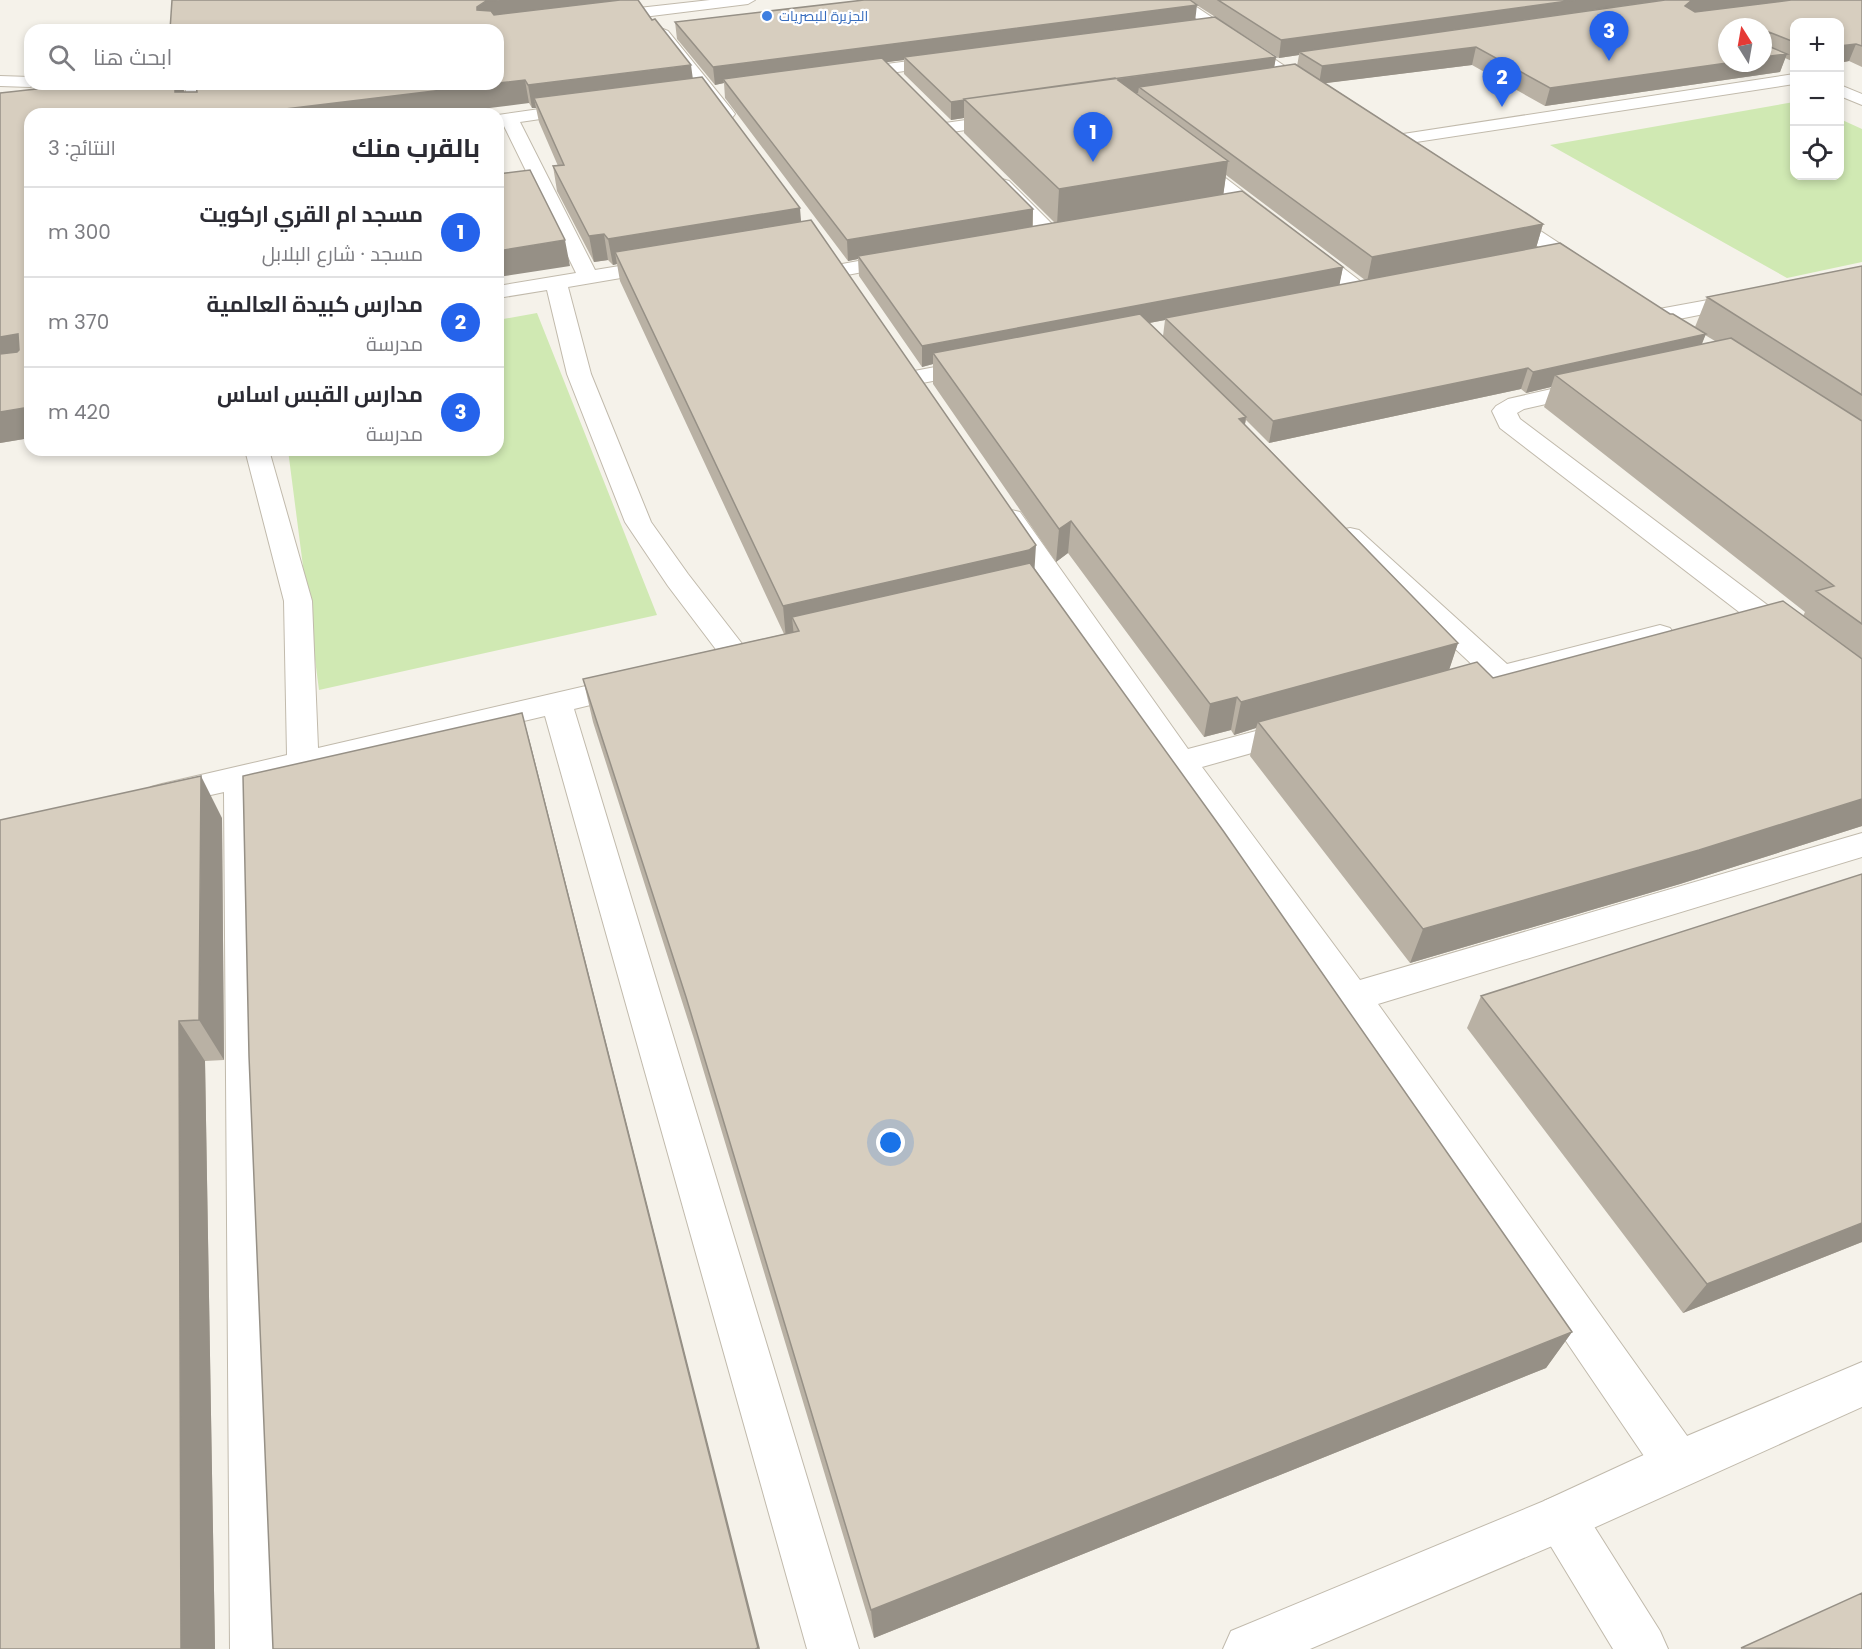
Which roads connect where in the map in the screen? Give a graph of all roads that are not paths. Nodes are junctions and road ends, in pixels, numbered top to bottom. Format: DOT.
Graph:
graph roads {
  1 [pos="748,0"];
  2 [pos="1176,0"];
  3 [pos="645,12"];
  4 [pos="586,19"];
  5 [pos="1215,26"];
  6 [pos="1192,28"];
  7 [pos="967,58"];
  8 [pos="887,69"];
  9 [pos="1790,71"];
  10 [pos="828,76"];
  11 [pos="0,81"];
  12 [pos="24,82"];
  13 [pos="904,86"];
  14 [pos="0,90"];
  15 [pos="194,90"];
  16 [pos="1844,92"];
  17 [pos="1862,100"];
  18 [pos="1333,103"];
  19 [pos="603,105"];
  20 [pos="194,108"];
  21 [pos="1025,117"];
  22 [pos="504,119"];
  23 [pos="504,121"];
  24 [pos="1371,128"];
  25 [pos="743,137"];
  26 [pos="1390,141"];
  27 [pos="961,144"];
  28 [pos="1172,146"];
  29 [pos="1419,159"];
  30 [pos="986,168"];
  31 [pos="1245,201"];
  32 [pos="1485,203"];
  33 [pos="1222,204"];
  34 [pos="1074,230"];
  35 [pos="1051,234"];
  36 [pos="1028,238"];
  37 [pos="1561,253"];
  38 [pos="923,256"];
  39 [pos="1528,260"];
  40 [pos="680,262"];
  41 [pos="588,277"];
  42 [pos="1600,279"];
  43 [pos="556,282"];
  44 [pos="1383,287"];
  45 [pos="504,291"];
  46 [pos="1360,291"];
  47 [pos="1338,296"];
  48 [pos="1761,296"];
  49 [pos="862,299"];
  50 [pos="1640,304"];
  51 [pos="1659,316"];
  52 [pos="1677,329"];
  53 [pos="995,362"];
  54 [pos="1608,384"];
  55 [pos="936,405"];
  56 [pos="259,456"];
  57 [pos="993,491"];
  58 [pos="1334,521"];
  59 [pos="1759,610"];
  60 [pos="1725,618"];
  61 [pos="1691,627"];
  62 [pos="706,669"];
  63 [pos="1500,674"];
  64 [pos="660,679"];
  65 [pos="1862,691"];
  66 [pos="1420,696"];
  67 [pos="557,703"];
  68 [pos="1329,722"];
  69 [pos="1181,762"];
  70 [pos="303,763"];
  71 [pos="240,777"];
  72 [pos="137,801"];
  73 [pos="1862,845"];
  74 [pos="1352,997"];
  75 [pos="1862,1384"];
  76 [pos="1678,1464"];
  77 [pos="1561,1518"];
  78 [pos="256,1649"];
  79 [pos="833,1649"];
  80 [pos="1249,1649"];
  81 [pos="1642,1649"];
  1 -- 3 [label="street"];
  2 -- 5 [label="street"];
  3 -- 4 [label="street"];
  3 -- 25 [label="street"];
  5 -- 6 [label="street"];
  5 -- 18 [label="street"];
  7 -- 8 [label="street"];
  8 -- 10 [label="street"];
  8 -- 13 [label="street"];
  9 -- 26 [label="street"];
  11 -- 12 [label="street"];
  12 -- 14 [label="street"];
  15 -- 20 [label="street"];
  16 -- 17 [label="street"];
  19 -- 22 [label="street"];
  21 -- 27 [label="street"];
  23 -- 41 [label="street"];
  24 -- 26 [label="street"];
  26 -- 29 [label="street"];
  28 -- 31 [label="street"];
  30 -- 35 [label="street"];
  31 -- 33 [label="street"];
  31 -- 46 [label="street"];
  32 -- 37 [label="street"];
  34 -- 35 [label="street"];
  35 -- 36 [label="street"];
  37 -- 39 [label="street"];
  37 -- 42 [label="street"];
  38 -- 49 [label="street"];
  40 -- 41 [label="street"];
  41 -- 43 [label="street"];
  43 -- 45 [label="street"];
  43 -- 62 [label="street"];
  44 -- 46 [label="street"];
  46 -- 47 [label="street"];
  48 -- 51 [label="street"];
  50 -- 51 [label="street"];
  51 -- 52 [label="street"];
  53 -- 55 [label="street"];
  54 -- 59 [label="street"];
  56 -- 70 [label="street"];
  57 -- 69 [label="street"];
  58 -- 63 [label="street"];
  59 -- 60 [label="street"];
  59 -- 65 [label="street"];
  61 -- 63 [label="street"];
  63 -- 66 [label="street"];
  64 -- 67 [label="street"];
  67 -- 70 [label="street"];
  67 -- 79 [label="street"];
  68 -- 69 [label="street"];
  69 -- 74 [label="street"];
  70 -- 71 [label="street"];
  71 -- 72 [label="street"];
  71 -- 78 [label="street"];
  73 -- 74 [label="street"];
  74 -- 76 [label="street"];
  75 -- 76 [label="street"];
  76 -- 77 [label="street"];
  77 -- 80 [label="street"];
  77 -- 81 [label="street"];
}
